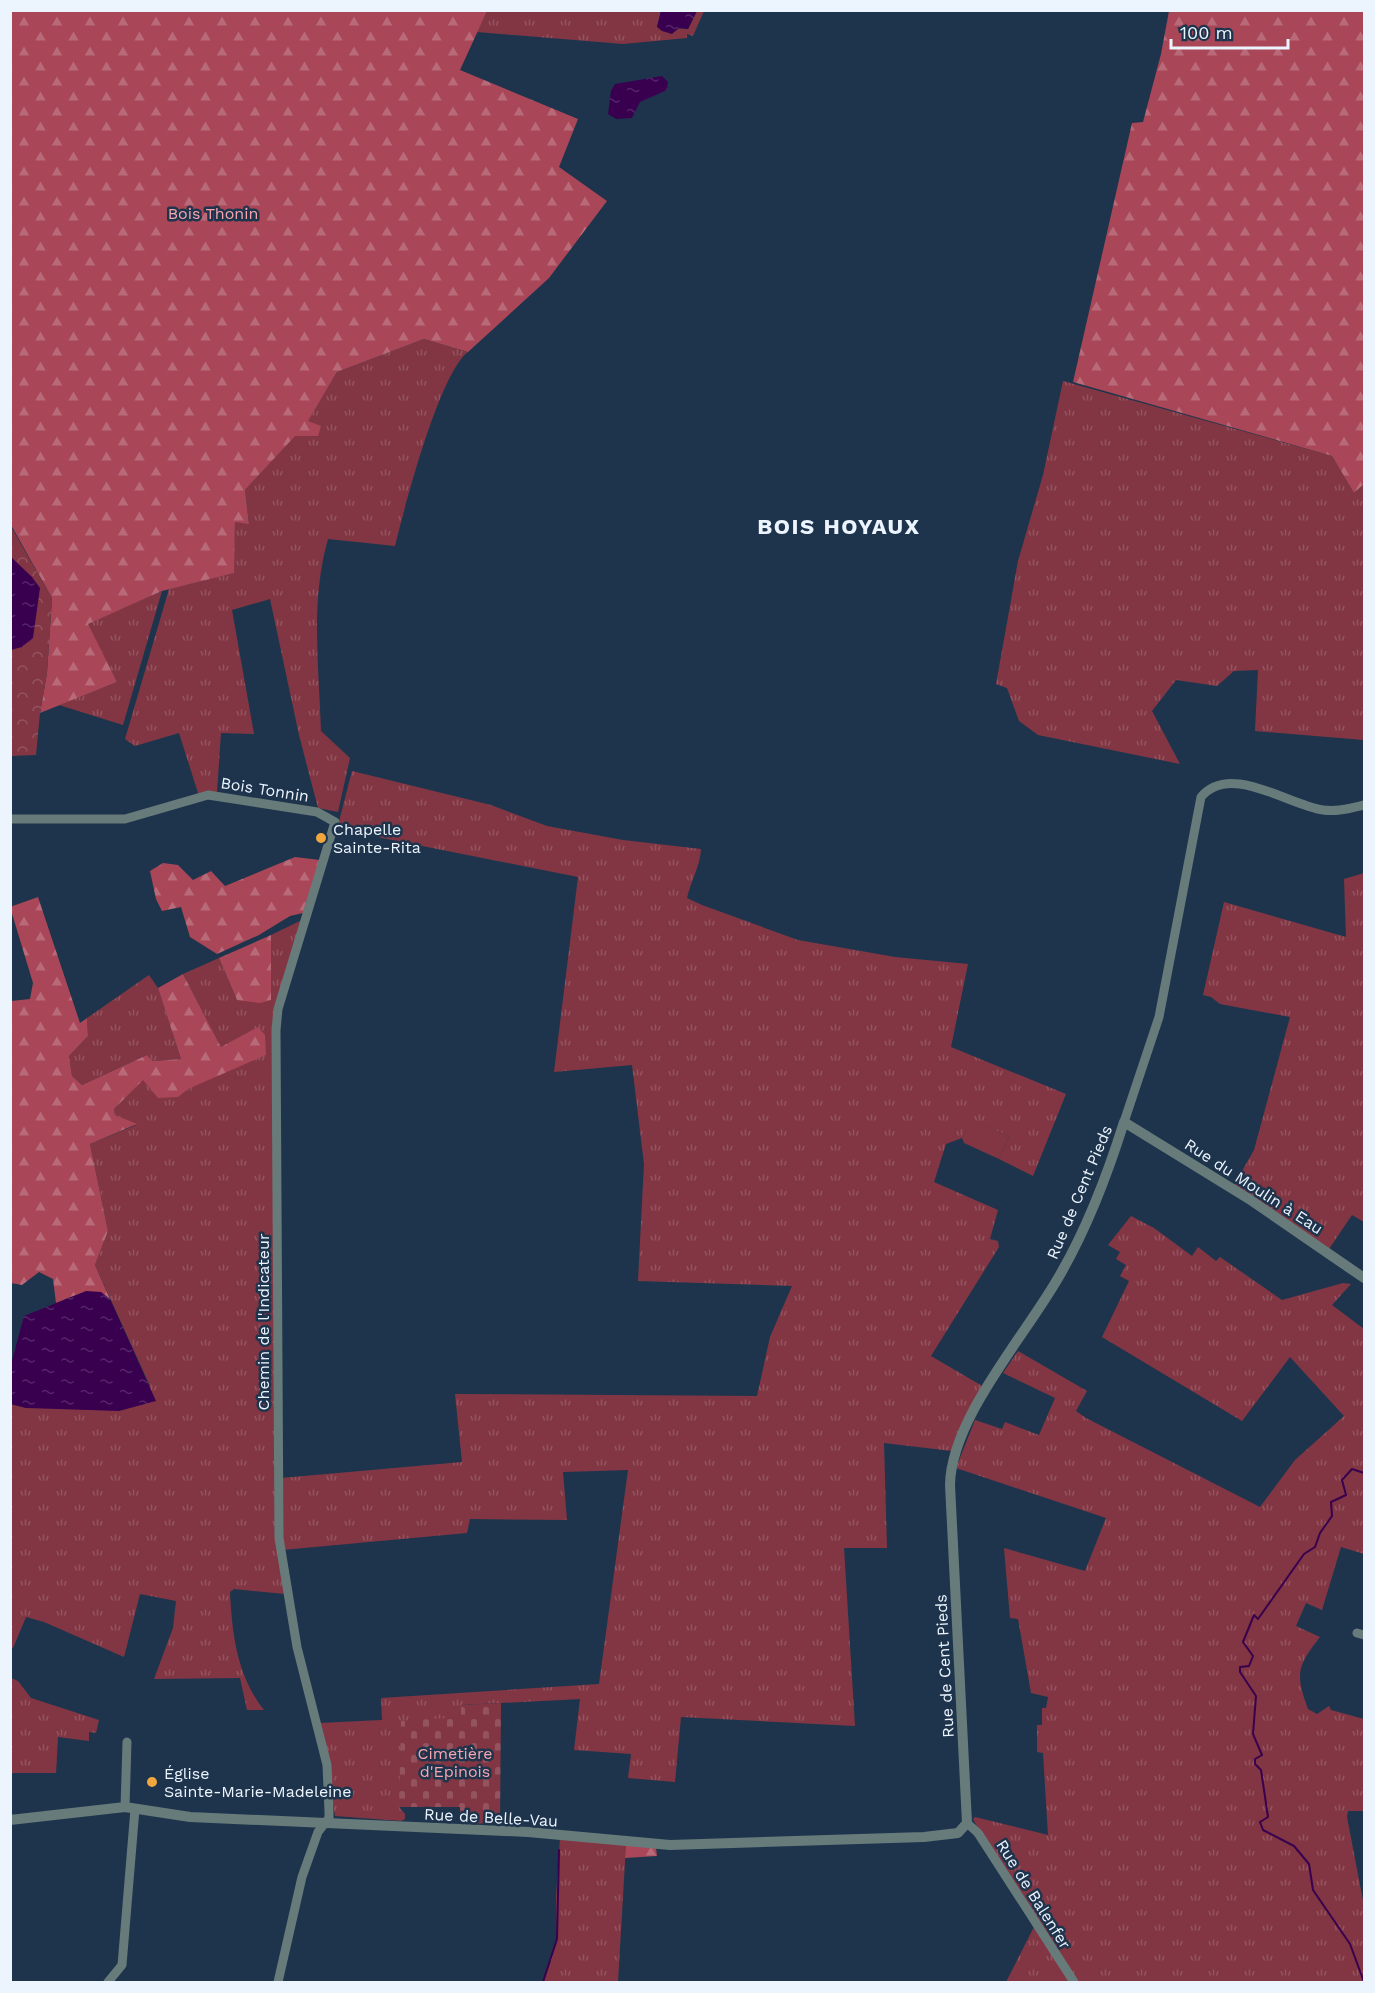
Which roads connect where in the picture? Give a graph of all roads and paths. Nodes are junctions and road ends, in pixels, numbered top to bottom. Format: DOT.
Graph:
graph roads {
  1 [pos="1365,805"];
  2 [pos="10,819"];
  3 [pos="335,822"];
  4 [pos="1124,1122"];
  5 [pos="1365,1278"];
  6 [pos="127,1742"];
  7 [pos="130,1808"];
  8 [pos="10,1820"];
  9 [pos="325,1823"];
  10 [pos="967,1823"];
  11 [pos="108,1983"];
  12 [pos="278,1983"];
  13 [pos="1074,1983"];
  1 -- 4 [label="street, Rue de Cent Pieds"];
  2 -- 3 [label="street, Bois Tonnin"];
  3 -- 9 [label="street, Chemin de l'Indicateur"];
  4 -- 5 [label="street, Rue du Moulin à Eau"];
  4 -- 10 [label="street, Rue de Cent Pieds"];
  6 -- 7 [label="street"];
  7 -- 8 [label="street, Rue de Belle-Vau"];
  7 -- 9 [label="street, Rue de Belle-Vau"];
  7 -- 11 [label="street"];
  9 -- 10 [label="street, Rue de Belle-Vau"];
  9 -- 12 [label="street"];
  10 -- 13 [label="street, Rue de Balenfer"];
}
